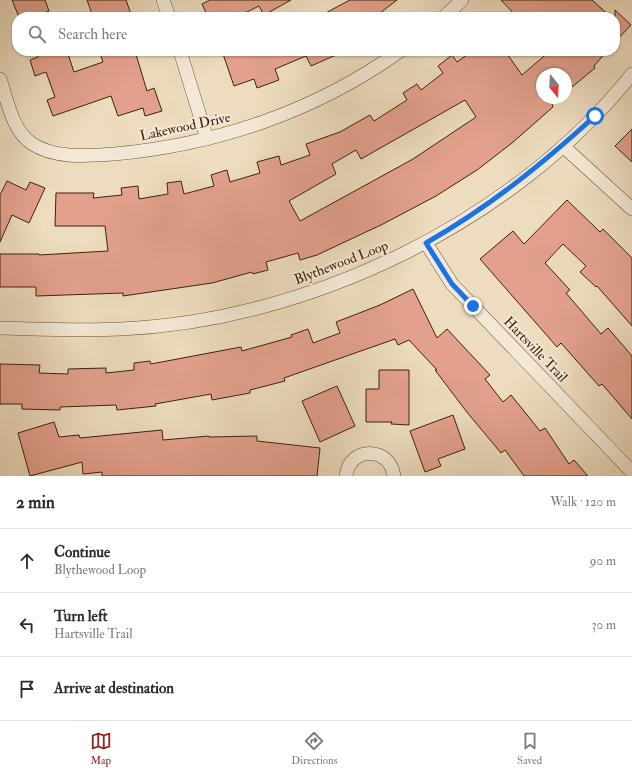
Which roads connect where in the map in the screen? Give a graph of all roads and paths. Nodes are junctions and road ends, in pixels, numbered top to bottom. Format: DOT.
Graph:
graph roads {
  1 [pos="163,0"];
  2 [pos="462,0"];
  3 [pos="167,12"];
  4 [pos="449,12"];
  5 [pos="182,56"];
  6 [pos="393,56"];
  7 [pos="632,74"];
  8 [pos="0,79"];
  9 [pos="207,139"];
  10 [pos="563,146"];
  11 [pos="632,209"];
  12 [pos="426,243"];
  13 [pos="0,328"];
  14 [pos="632,472"];
  15 [pos="346,476"];
  16 [pos="394,476"];
  1 -- 3 [label="street"];
  2 -- 4 [label="street"];
  5 -- 9 [label="street"];
  6 -- 9 [label="street, Lakewood Drive"];
  7 -- 10 [label="street, Blythewood Loop"];
  8 -- 9 [label="street, Lakewood Drive"];
  10 -- 11 [label="street"];
  10 -- 12 [label="street, Blythewood Loop"];
  12 -- 13 [label="street, Blythewood Loop"];
  12 -- 14 [label="street, Hartsville Trail"];
  15 -- 16 [label="street"];
}
